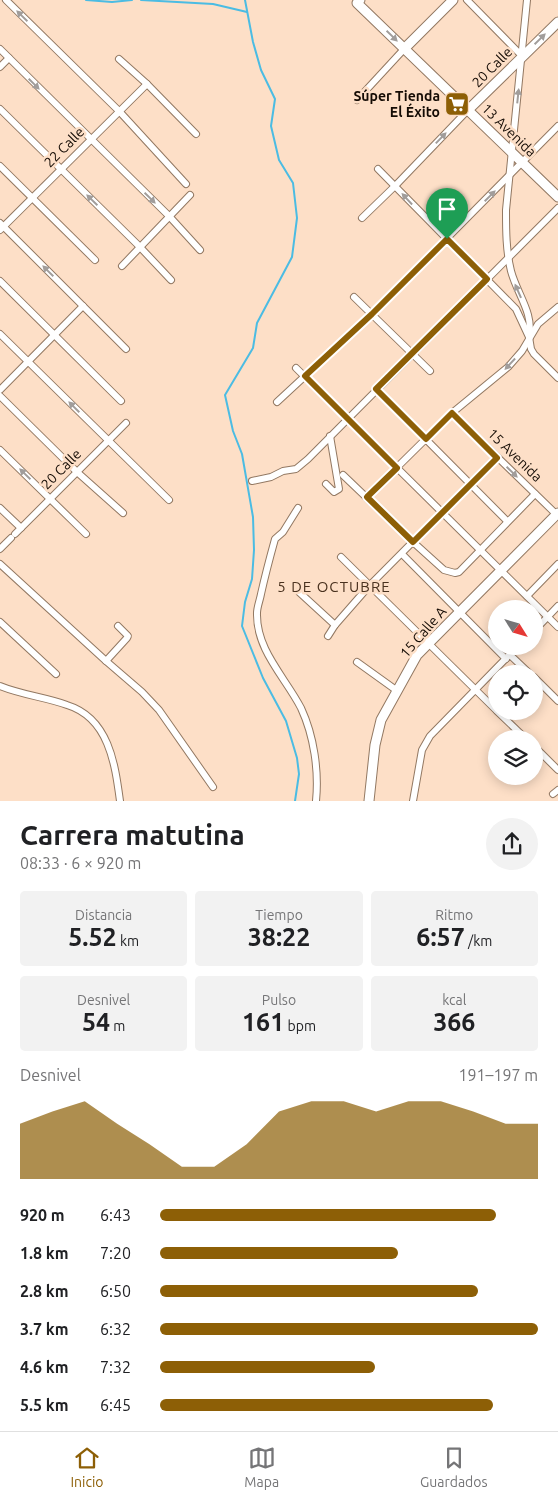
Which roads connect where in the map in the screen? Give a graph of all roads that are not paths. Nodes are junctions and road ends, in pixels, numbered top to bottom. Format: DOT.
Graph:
graph roads {
  1 [pos="6,0"];
  2 [pos="453,0"];
  3 [pos="467,0"];
  4 [pos="527,0"];
  5 [pos="357,1"];
  6 [pos="558,22"];
  7 [pos="405,48"];
  8 [pos="0,49"];
  9 [pos="522,56"];
  10 [pos="9,58"];
  11 [pos="119,59"];
  12 [pos="0,66"];
  13 [pos="146,84"];
  14 [pos="357,100"];
  15 [pos="0,109"];
  16 [pos="468,110"];
  17 [pos="119,111"];
  18 [pos="558,126"];
  19 [pos="196,134"];
  20 [pos="91,140"];
  21 [pos="512,153"];
  22 [pos="522,162"];
  23 [pos="0,166"];
  24 [pos="378,169"];
  25 [pos="61,170"];
  26 [pos="510,175"];
  27 [pos="186,184"];
  28 [pos="395,186"];
  29 [pos="190,195"];
  30 [pos="558,197"];
  31 [pos="32,198"];
  32 [pos="558,208"];
  33 [pos="169,216"];
  34 [pos="362,218"];
  35 [pos="1,227"];
  36 [pos="447,239"];
  37 [pos="140,246"];
  38 [pos="200,250"];
  39 [pos="508,258"];
  40 [pos="95,260"];
  41 [pos="122,266"];
  42 [pos="487,279"];
  43 [pos="171,280"];
  44 [pos="0,281"];
  45 [pos="354,297"];
  46 [pos="83,306"];
  47 [pos="558,307"];
  48 [pos="372,314"];
  49 [pos="0,334"];
  50 [pos="54,335"];
  51 [pos="529,339"];
  52 [pos="126,349"];
  53 [pos="412,354"];
  54 [pos="28,361"];
  55 [pos="296,368"];
  56 [pos="430,371"];
  57 [pos="305,376"];
  58 [pos="558,378"];
  59 [pos="376,389"];
  60 [pos="0,390"];
  61 [pos="0,396"];
  62 [pos="121,402"];
  63 [pos="277,402"];
  64 [pos="452,413"];
  65 [pos="347,418"];
  66 [pos="126,423"];
  67 [pos="330,436"];
  68 [pos="426,439"];
  69 [pos="109,441"];
  70 [pos="0,450"];
  71 [pos="497,458"];
  72 [pos="397,468"];
  73 [pos="77,472"];
  74 [pos="343,475"];
  75 [pos="252,481"];
  76 [pos="326,484"];
  77 [pos="471,485"];
  78 [pos="535,494"];
  79 [pos="367,497"];
  80 [pos="50,499"];
  81 [pos="169,500"];
  82 [pos="0,508"];
  83 [pos="298,508"];
  84 [pos="122,513"];
  85 [pos="443,513"];
  86 [pos="558,515"];
  87 [pos="507,521"];
  88 [pos="21,528"];
  89 [pos="86,534"];
  90 [pos="413,542"];
  91 [pos="0,549"];
  92 [pos="480,550"];
  93 [pos="402,554"];
  94 [pos="341,556"];
  95 [pos="0,564"];
  96 [pos="558,564"];
  97 [pos="501,570"];
  98 [pos="370,585"];
  99 [pos="299,592"];
  100 [pos="527,596"];
  101 [pos="558,606"];
  102 [pos="459,612"];
  103 [pos="548,616"];
  104 [pos="543,621"];
  105 [pos="0,622"];
  106 [pos="335,625"];
  107 [pos="118,626"];
  108 [pos="558,627"];
  109 [pos="328,636"];
  110 [pos="428,642"];
  111 [pos="508,657"];
  112 [pos="106,661"];
  113 [pos="357,662"];
  114 [pos="518,665"];
  115 [pos="56,674"];
  116 [pos="0,686"];
  117 [pos="543,686"];
  118 [pos="396,690"];
  119 [pos="475,690"];
  120 [pos="558,701"];
  121 [pos="488,702"];
  122 [pos="506,720"];
  123 [pos="517,730"];
  124 [pos="543,755"];
  125 [pos="558,770"];
  126 [pos="213,787"];
  127 [pos="120,801"];
  128 [pos="316,801"];
  129 [pos="369,801"];
  130 [pos="413,801"];
  17 -- 1 [label="street, one-way"];
  2 -- 7 [label="street"];
  3 -- 9 [label="street"];
  4 -- 9 [label="street"];
  5 -- 7 [label="street, 13 Avenida, one-way"];
  9 -- 6 [label="street, 20 Calle, one-way"];
  7 -- 14 [label="street"];
  7 -- 16 [label="street, 13 Avenida"];
  8 -- 10 [label="street"];
  9 -- 16 [label="street, 20 Calle"];
  21 -- 9 [label="street, one-way"];
  10 -- 12 [label="street"];
  10 -- 20 [label="street, one-way"];
  11 -- 13 [label="street"];
  13 -- 17 [label="street, 22 Calle"];
  13 -- 19 [label="street"];
  15 -- 25 [label="street"];
  16 -- 21 [label="street, 13 Avenida"];
  28 -- 16 [label="street, 20 Calle, one-way"];
  17 -- 20 [label="street, 22 Calle"];
  17 -- 27 [label="street"];
  18 -- 22 [label="street"];
  20 -- 25 [label="street, 22 Calle"];
  20 -- 33 [label="street, one-way"];
  21 -- 22 [label="street, 13 Avenida"];
  21 -- 26 [label="street"];
  22 -- 26 [label="street"];
  22 -- 30 [label="street, 13 Avenida"];
  23 -- 31 [label="street"];
  24 -- 28 [label="street"];
  25 -- 31 [label="street, 22 Calle"];
  37 -- 25 [label="street, one-way"];
  36 -- 26 [label="street, one-way"];
  26 -- 39 [label="street"];
  28 -- 34 [label="street, 20 Calle"];
  36 -- 28 [label="street, one-way"];
  29 -- 33 [label="street"];
  31 -- 35 [label="street, 22 Calle"];
  31 -- 40 [label="street"];
  32 -- 39 [label="street"];
  33 -- 37 [label="street"];
  33 -- 38 [label="street"];
  46 -- 35 [label="street, one-way"];
  36 -- 42 [label="street"];
  36 -- 48 [label="street"];
  37 -- 41 [label="street"];
  37 -- 43 [label="street"];
  39 -- 42 [label="street"];
  51 -- 39 [label="street, one-way"];
  42 -- 51 [label="street"];
  42 -- 53 [label="street"];
  44 -- 50 [label="street"];
  45 -- 48 [label="street"];
  46 -- 50 [label="street"];
  46 -- 52 [label="street"];
  47 -- 51 [label="street"];
  48 -- 53 [label="street"];
  48 -- 57 [label="street"];
  49 -- 54 [label="street"];
  50 -- 54 [label="street"];
  50 -- 62 [label="street"];
  51 -- 58 [label="street"];
  51 -- 64 [label="street, one-way"];
  53 -- 56 [label="street"];
  53 -- 59 [label="street"];
  54 -- 60 [label="street"];
  69 -- 54 [label="street, one-way"];
  55 -- 57 [label="street"];
  57 -- 63 [label="street"];
  57 -- 65 [label="street"];
  59 -- 65 [label="street"];
  59 -- 68 [label="street"];
  61 -- 73 [label="street"];
  64 -- 68 [label="street"];
  64 -- 71 [label="street, 15 Avenida"];
  65 -- 67 [label="street"];
  65 -- 72 [label="street"];
  66 -- 69 [label="street, 20 Calle"];
  67 -- 75 [label="street"];
  67 -- 76 [label="street"];
  68 -- 72 [label="street"];
  68 -- 77 [label="street"];
  69 -- 73 [label="street, 20 Calle"];
  69 -- 81 [label="street"];
  80 -- 70 [label="street, one-way"];
  71 -- 77 [label="street"];
  71 -- 78 [label="street, 15 Avenida, one-way"];
  72 -- 79 [label="street"];
  72 -- 85 [label="street"];
  73 -- 80 [label="street, 20 Calle"];
  73 -- 84 [label="street"];
  74 -- 79 [label="street"];
  77 -- 85 [label="street"];
  77 -- 87 [label="street"];
  78 -- 86 [label="street, 15 Avenida"];
  78 -- 87 [label="street"];
  79 -- 90 [label="street"];
  80 -- 88 [label="street, 20 Calle"];
  80 -- 89 [label="street"];
  82 -- 88 [label="street"];
  83 -- 128 [label="street"];
  85 -- 90 [label="street"];
  85 -- 92 [label="street"];
  86 -- 97 [label="street, 15 Calle A"];
  87 -- 92 [label="street"];
  88 -- 91 [label="street, 20 Calle"];
  90 -- 92 [label="street"];
  90 -- 93 [label="street"];
  92 -- 97 [label="street"];
  93 -- 98 [label="street"];
  93 -- 102 [label="street"];
  94 -- 98 [label="street"];
  95 -- 112 [label="street"];
  96 -- 100 [label="street"];
  97 -- 100 [label="street"];
  97 -- 102 [label="street, 15 Calle A"];
  98 -- 106 [label="street"];
  98 -- 110 [label="street"];
  99 -- 106 [label="street"];
  100 -- 103 [label="street"];
  101 -- 103 [label="street"];
  102 -- 110 [label="street, 15 Calle A"];
  102 -- 111 [label="street"];
  103 -- 104 [label="street"];
  103 -- 108 [label="street"];
  105 -- 115 [label="street"];
  106 -- 109 [label="street"];
  107 -- 112 [label="street"];
  110 -- 118 [label="street, 15 Calle A"];
  110 -- 119 [label="street"];
  111 -- 114 [label="street"];
  111 -- 119 [label="street"];
  112 -- 126 [label="street"];
  113 -- 118 [label="street"];
  116 -- 127 [label="street"];
  117 -- 120 [label="street"];
  118 -- 129 [label="street, 15 Calle A"];
  119 -- 121 [label="street"];
  119 -- 130 [label="street"];
  122 -- 123 [label="street"];
  124 -- 125 [label="street"];
}
